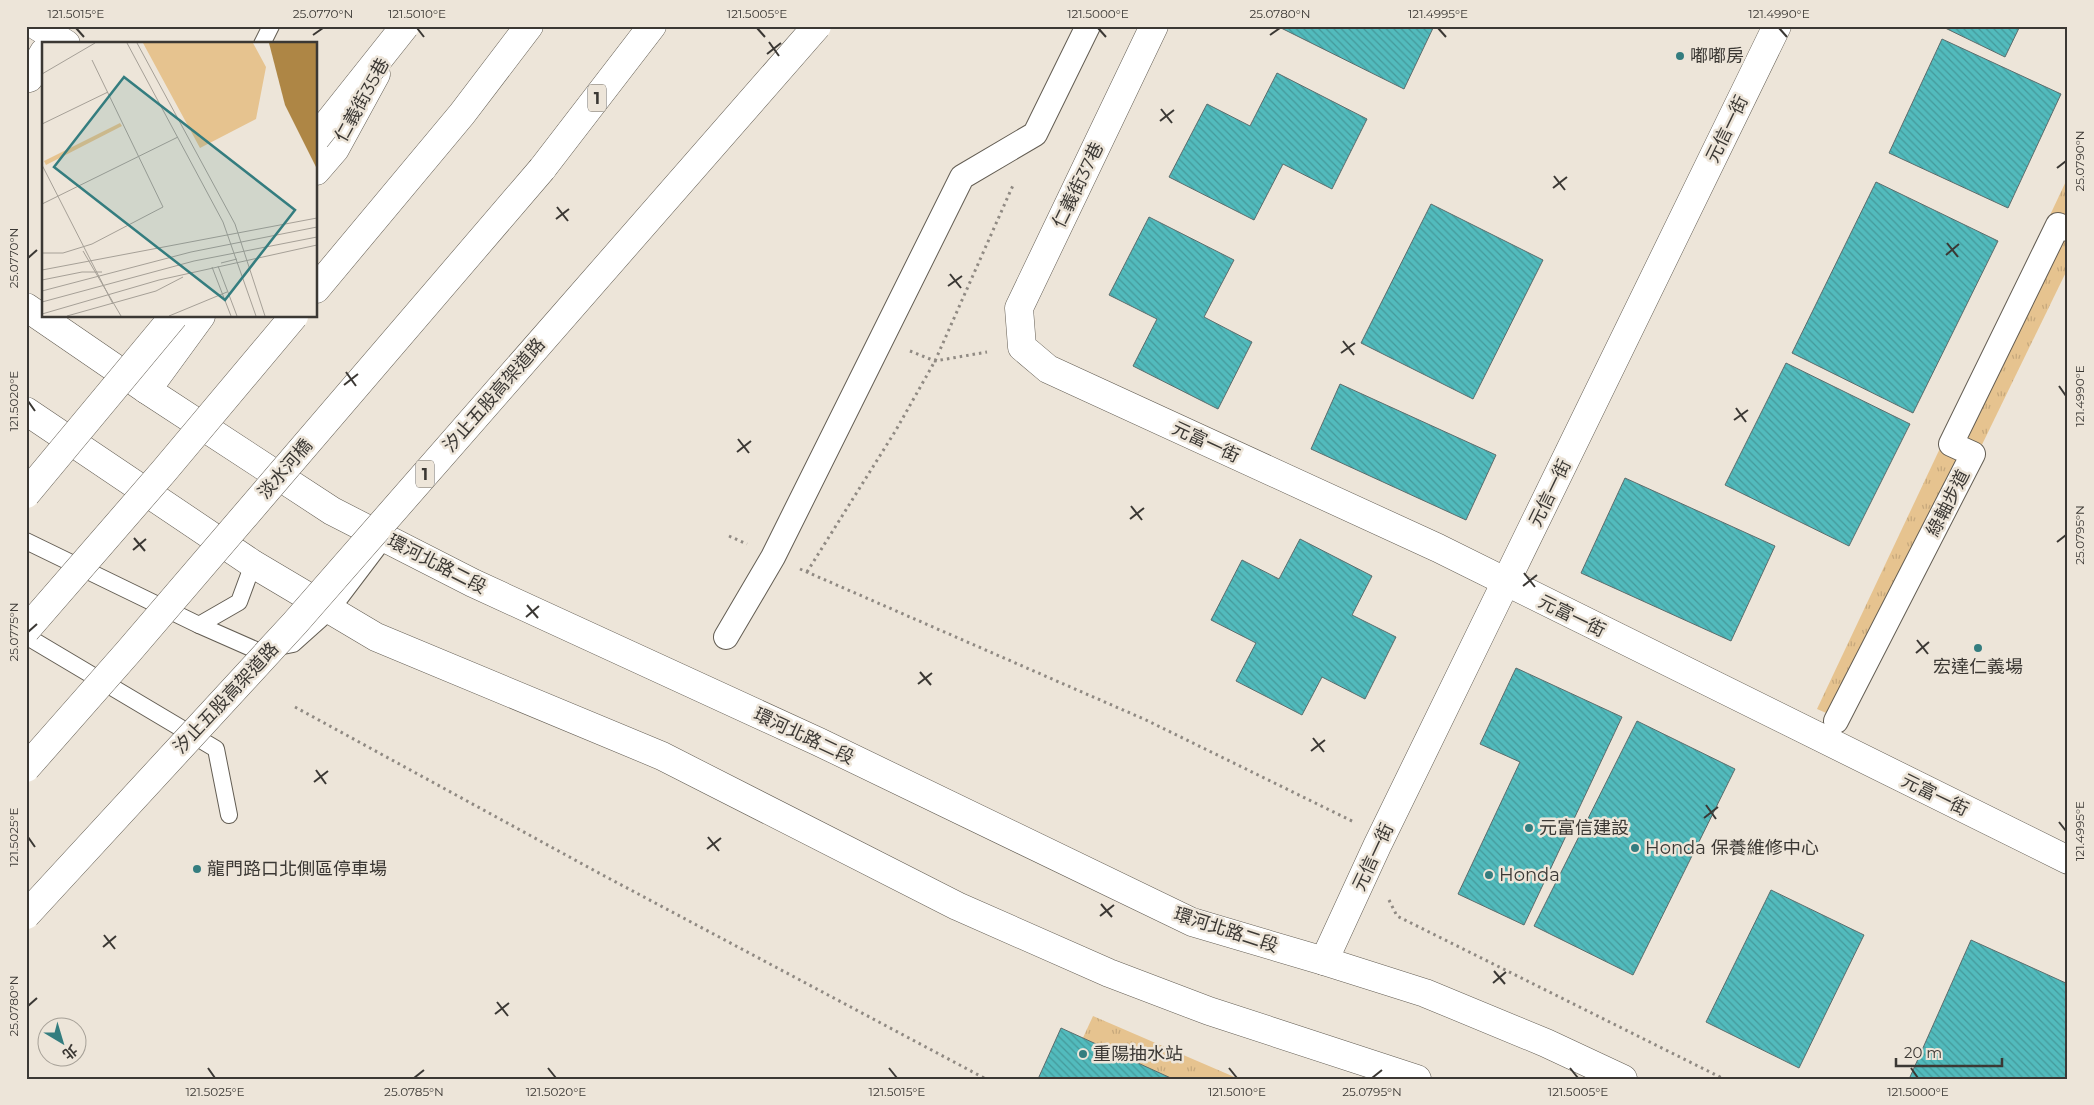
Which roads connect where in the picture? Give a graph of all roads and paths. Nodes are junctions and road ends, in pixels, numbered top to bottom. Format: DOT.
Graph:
graph roads {
  1 [pos="271,26"];
  2 [pos="404,26"];
  3 [pos="530,26"];
  4 [pos="652,26"];
  5 [pos="817,26"];
  6 [pos="1088,26"];
  7 [pos="1154,26"];
  8 [pos="1777,26"];
  9 [pos="263,42"];
  10 [pos="42,60"];
  11 [pos="33,81"];
  12 [pos="1035,134"];
  13 [pos="318,135"];
  14 [pos="318,169"];
  15 [pos="2068,229"];
  16 [pos="318,287"];
  17 [pos="26,307"];
  18 [pos="42,318"];
  19 [pos="42,318"];
  20 [pos="172,318"];
  21 [pos="200,318"];
  22 [pos="292,318"];
  23 [pos="881,339"];
  24 [pos="1022,347"];
  25 [pos="987,352"];
  26 [pos="935,361"];
  27 [pos="147,390"];
  28 [pos="26,411"];
  29 [pos="26,494"];
  30 [pos="729,536"];
  31 [pos="385,538"];
  32 [pos="26,541"];
  33 [pos="773,557"];
  34 [pos="253,564"];
  35 [pos="807,572"];
  36 [pos="1506,582"];
  37 [pos="331,610"];
  38 [pos="199,625"];
  39 [pos="26,630"];
  40 [pos="26,636"];
  41 [pos="726,637"];
  42 [pos="295,707"];
  43 [pos="1836,721"];
  44 [pos="26,768"];
  45 [pos="229,815"];
  46 [pos="1355,822"];
  47 [pos="2068,860"];
  48 [pos="1385,892"];
  49 [pos="26,915"];
  50 [pos="1324,960"];
  51 [pos="986,1079"];
  52 [pos="1417,1079"];
  53 [pos="1623,1079"];
  54 [pos="1724,1079"];
  1 -- 9 [label="lane"];
  2 -- 13 [label="main road, bridge"];
  2 -- 14 [label="main road, 仁義街35巷"];
  3 -- 16 [label="main road"];
  4 -- 44 [label="main road, 淡水河橋 / 1, bridge"];
  5 -- 49 [label="main road, 汐止五股高架道路 / 1, bridge"];
  6 -- 12 [label="street"];
  7 -- 24 [label="main road, 仁義街37巷"];
  8 -- 36 [label="main road, 元信一街"];
  10 -- 11 [label="main road"];
  12 -- 23 [label="street"];
  12 -- 26 [label="path"];
  15 -- 43 [label="street, 綠軸步道"];
  17 -- 19 [label="main road, 環河北路二段"];
  18 -- 27 [label="main road, 環河北路二段"];
  20 -- 29 [label="main road, bridge"];
  21 -- 27 [label="main road"];
  22 -- 39 [label="main road, bridge"];
  23 -- 26 [label="path"];
  23 -- 33 [label="street"];
  24 -- 36 [label="main road, 元富一街"];
  25 -- 26 [label="path"];
  26 -- 35 [label="path"];
  27 -- 31 [label="main road, 環河北路二段"];
  28 -- 34 [label="main road"];
  30 -- 33 [label="path"];
  31 -- 37 [label="lane"];
  31 -- 50 [label="main road, 環河北路二段"];
  32 -- 38 [label="lane"];
  33 -- 35 [label="path"];
  33 -- 41 [label="street"];
  34 -- 37 [label="main road"];
  34 -- 38 [label="lane"];
  35 -- 46 [label="path"];
  36 -- 47 [label="main road, 元富一街"];
  36 -- 50 [label="main road, 元信一街"];
  37 -- 38 [label="lane"];
  37 -- 52 [label="main road"];
  40 -- 45 [label="lane"];
  42 -- 51 [label="path"];
  48 -- 54 [label="path"];
  50 -- 53 [label="main road, 環河北路二段"];
}
